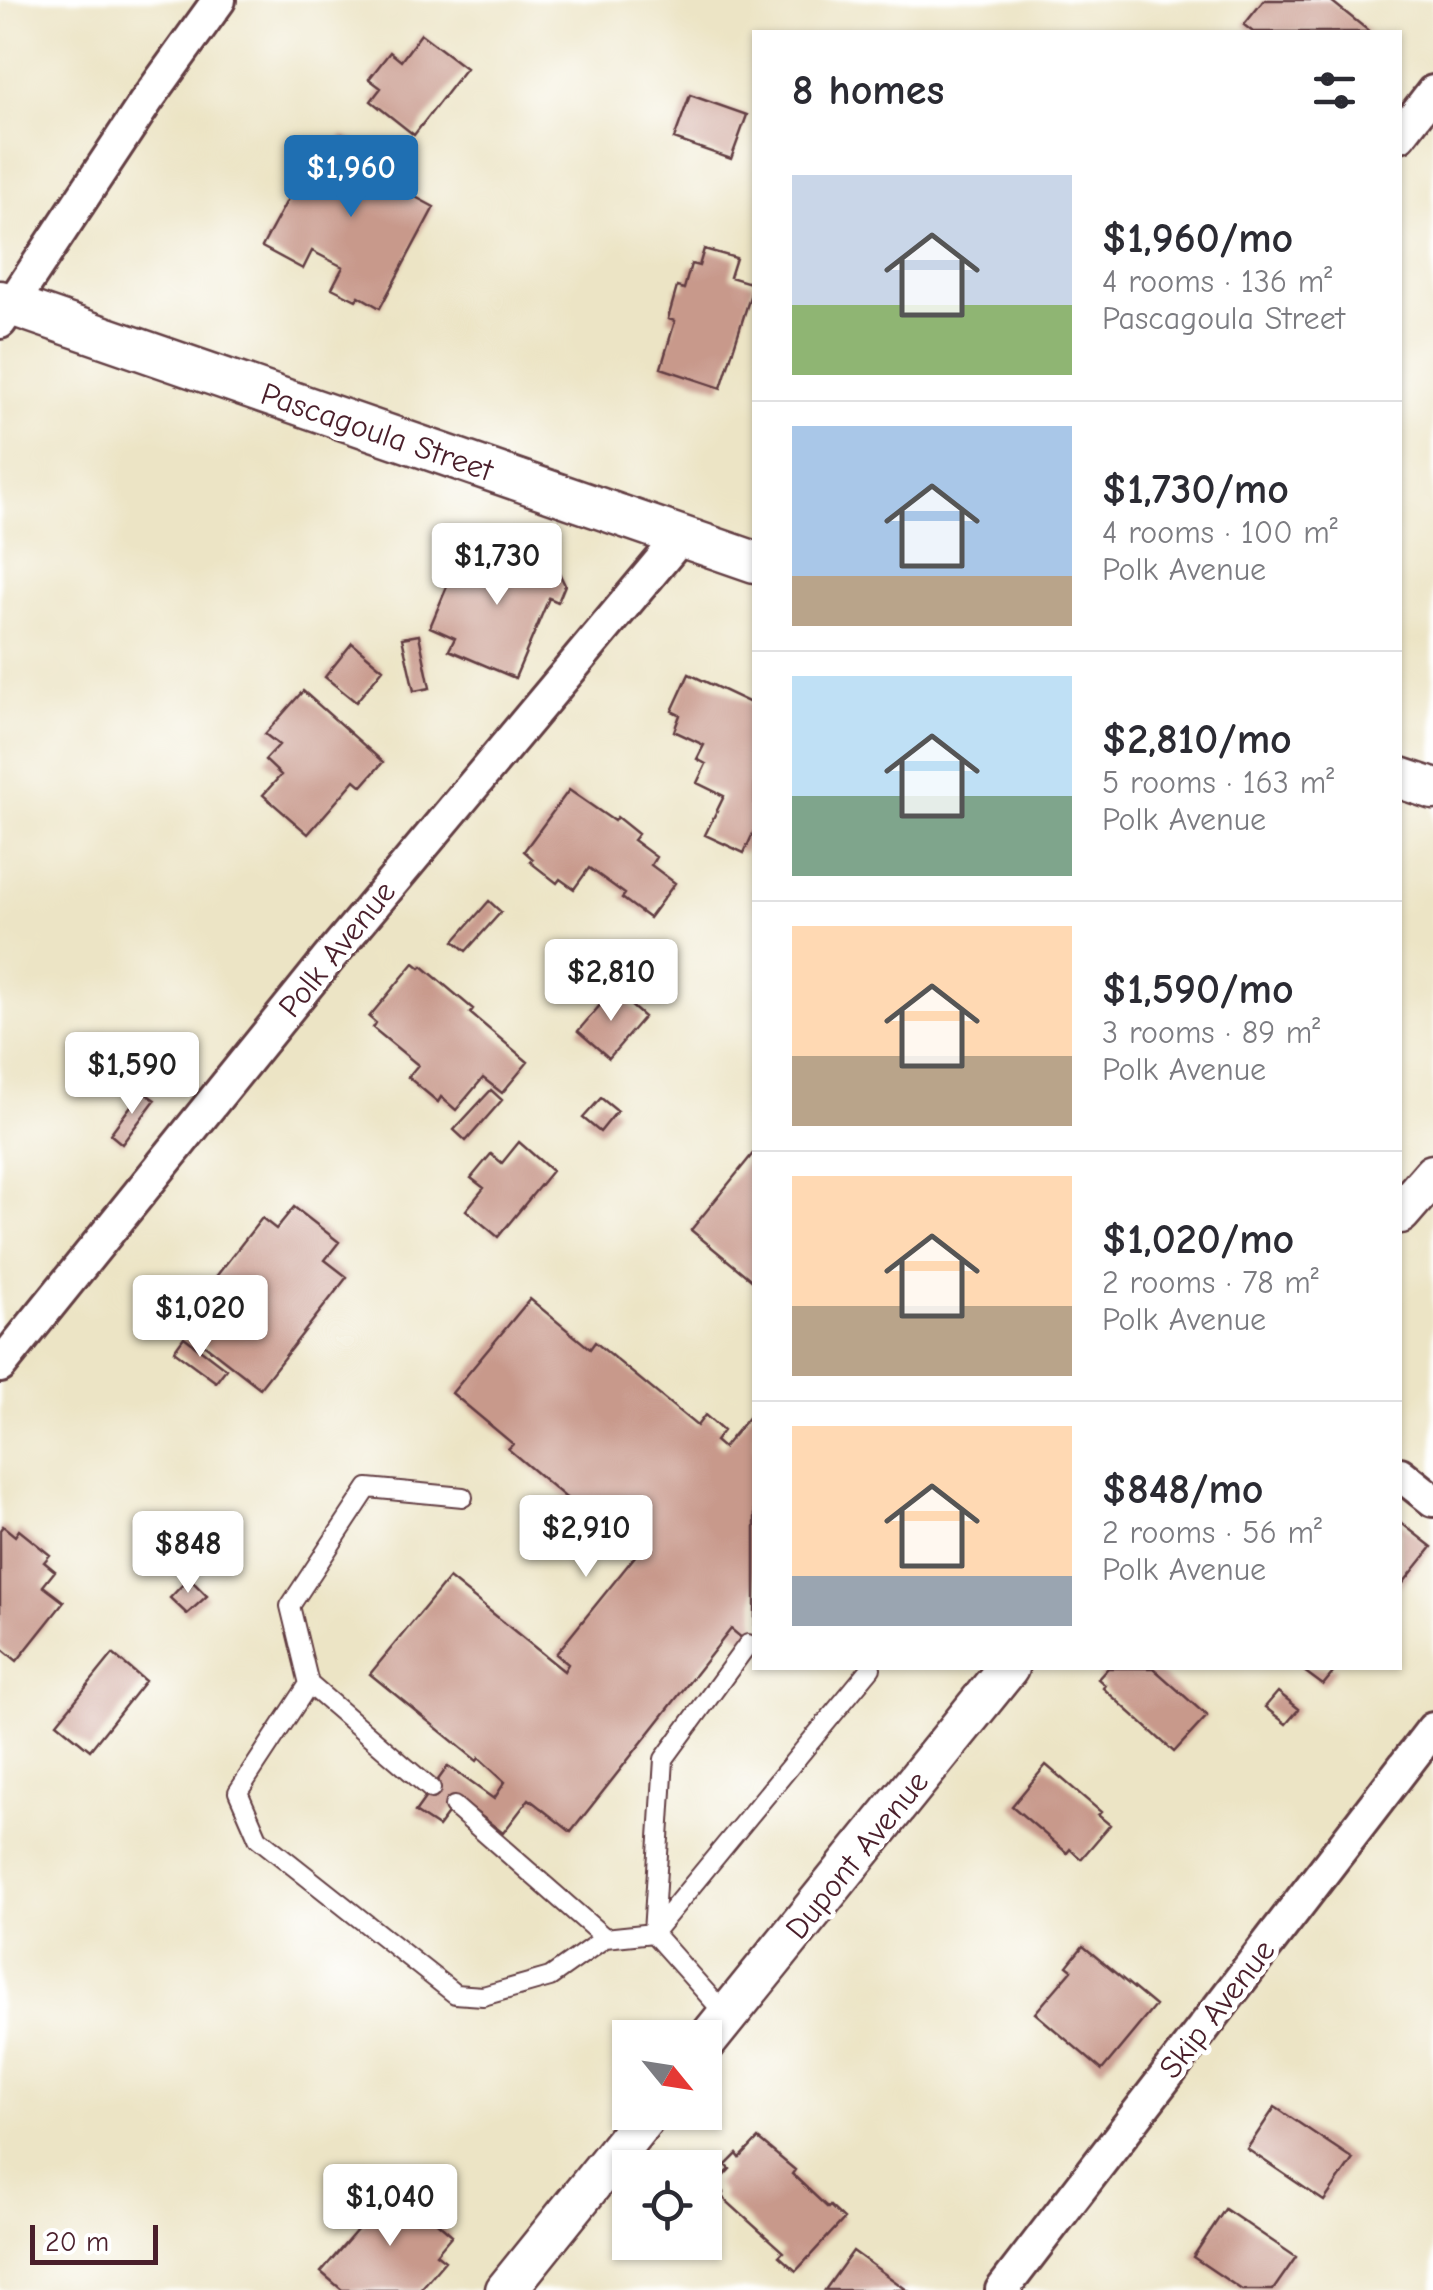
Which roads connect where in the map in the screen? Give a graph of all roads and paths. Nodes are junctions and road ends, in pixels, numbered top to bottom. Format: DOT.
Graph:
graph roads {
  1 [pos="219,0"];
  2 [pos="1433,92"];
  3 [pos="1402,131"];
  4 [pos="4,310"];
  5 [pos="678,536"];
  6 [pos="752,561"];
  7 [pos="1402,779"];
  8 [pos="1433,789"];
  9 [pos="1433,1176"];
  10 [pos="1402,1211"];
  11 [pos="0,1366"];
  12 [pos="1402,1476"];
  13 [pos="463,1497"];
  14 [pos="1433,1500"];
  15 [pos="748,1644"];
  16 [pos="869,1670"];
  17 [pos="1006,1670"];
  18 [pos="309,1684"];
  19 [pos="1433,1729"];
  20 [pos="431,1789"];
  21 [pos="454,1806"];
  22 [pos="653,1933"];
  23 [pos="605,1938"];
  24 [pos="710,2020"];
  25 [pos="722,2022"];
  26 [pos="635,2130"];
  27 [pos="506,2290"];
  28 [pos="1002,2290"];
  1 -- 4 [label="street"];
  2 -- 3 [label="street"];
  4 -- 5 [label="street, Pascagoula Street"];
  5 -- 6 [label="street, Pascagoula Street"];
  5 -- 11 [label="street, Polk Avenue"];
  7 -- 8 [label="street"];
  9 -- 10 [label="street"];
  12 -- 14 [label="street"];
  13 -- 18 [label="lane"];
  15 -- 22 [label="lane"];
  16 -- 22 [label="lane"];
  17 -- 25 [label="street, Dupont Avenue"];
  18 -- 20 [label="lane"];
  18 -- 23 [label="lane"];
  19 -- 28 [label="street, Skip Avenue"];
  21 -- 23 [label="lane"];
  22 -- 23 [label="lane"];
  22 -- 24 [label="lane"];
  26 -- 27 [label="street"];
}
